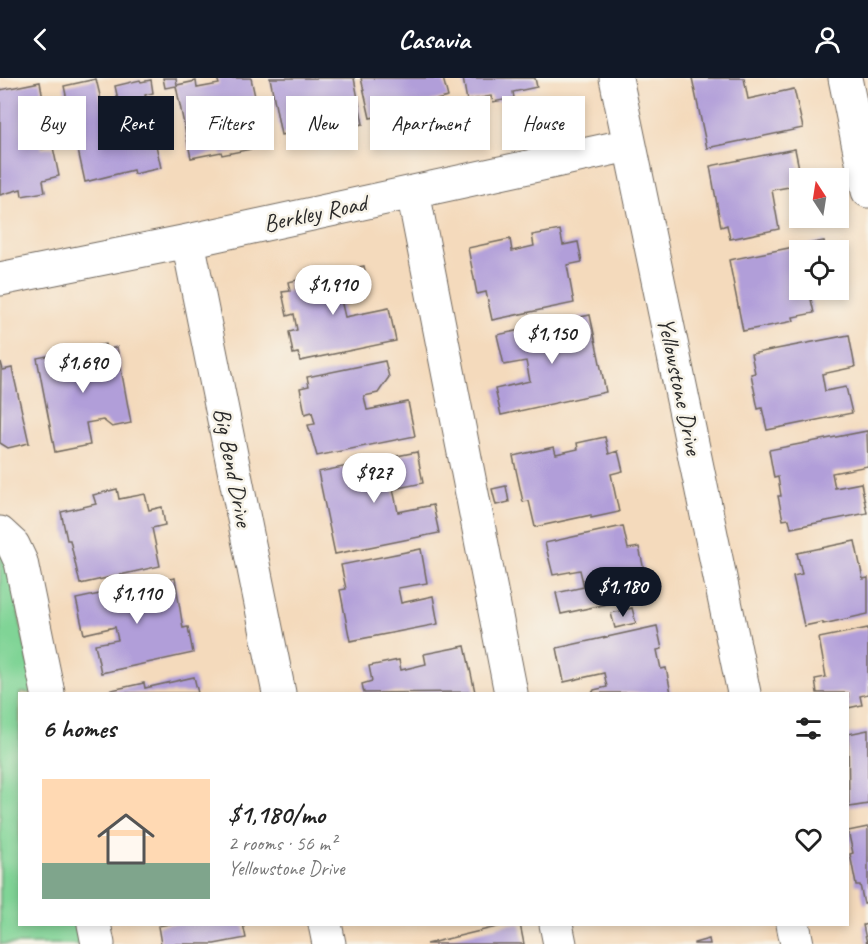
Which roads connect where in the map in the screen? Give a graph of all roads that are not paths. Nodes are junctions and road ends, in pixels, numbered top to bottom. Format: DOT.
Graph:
graph roads {
  1 [pos="616,78"];
  2 [pos="845,78"];
  3 [pos="629,145"];
  4 [pos="868,191"];
  5 [pos="413,192"];
  6 [pos="188,241"];
  7 [pos="0,279"];
  8 [pos="0,533"];
  9 [pos="48,692"];
  10 [pos="279,692"];
  11 [pos="511,692"];
  12 [pos="744,692"];
  13 [pos="94,926"];
  14 [pos="325,926"];
  15 [pos="556,926"];
  16 [pos="793,926"];
  17 [pos="98,944"];
  18 [pos="329,944"];
  19 [pos="560,944"];
  20 [pos="797,944"];
  1 -- 3 [label="street, Yellowstone Drive"];
  2 -- 4 [label="street"];
  3 -- 5 [label="street, Berkley Road"];
  3 -- 12 [label="street, Yellowstone Drive"];
  5 -- 6 [label="street, Berkley Road"];
  5 -- 11 [label="street"];
  6 -- 7 [label="street, Berkley Road"];
  6 -- 10 [label="street, Big Bend Drive"];
  8 -- 9 [label="street"];
  13 -- 17 [label="street"];
  14 -- 18 [label="street"];
  15 -- 19 [label="street"];
  16 -- 20 [label="street"];
}
